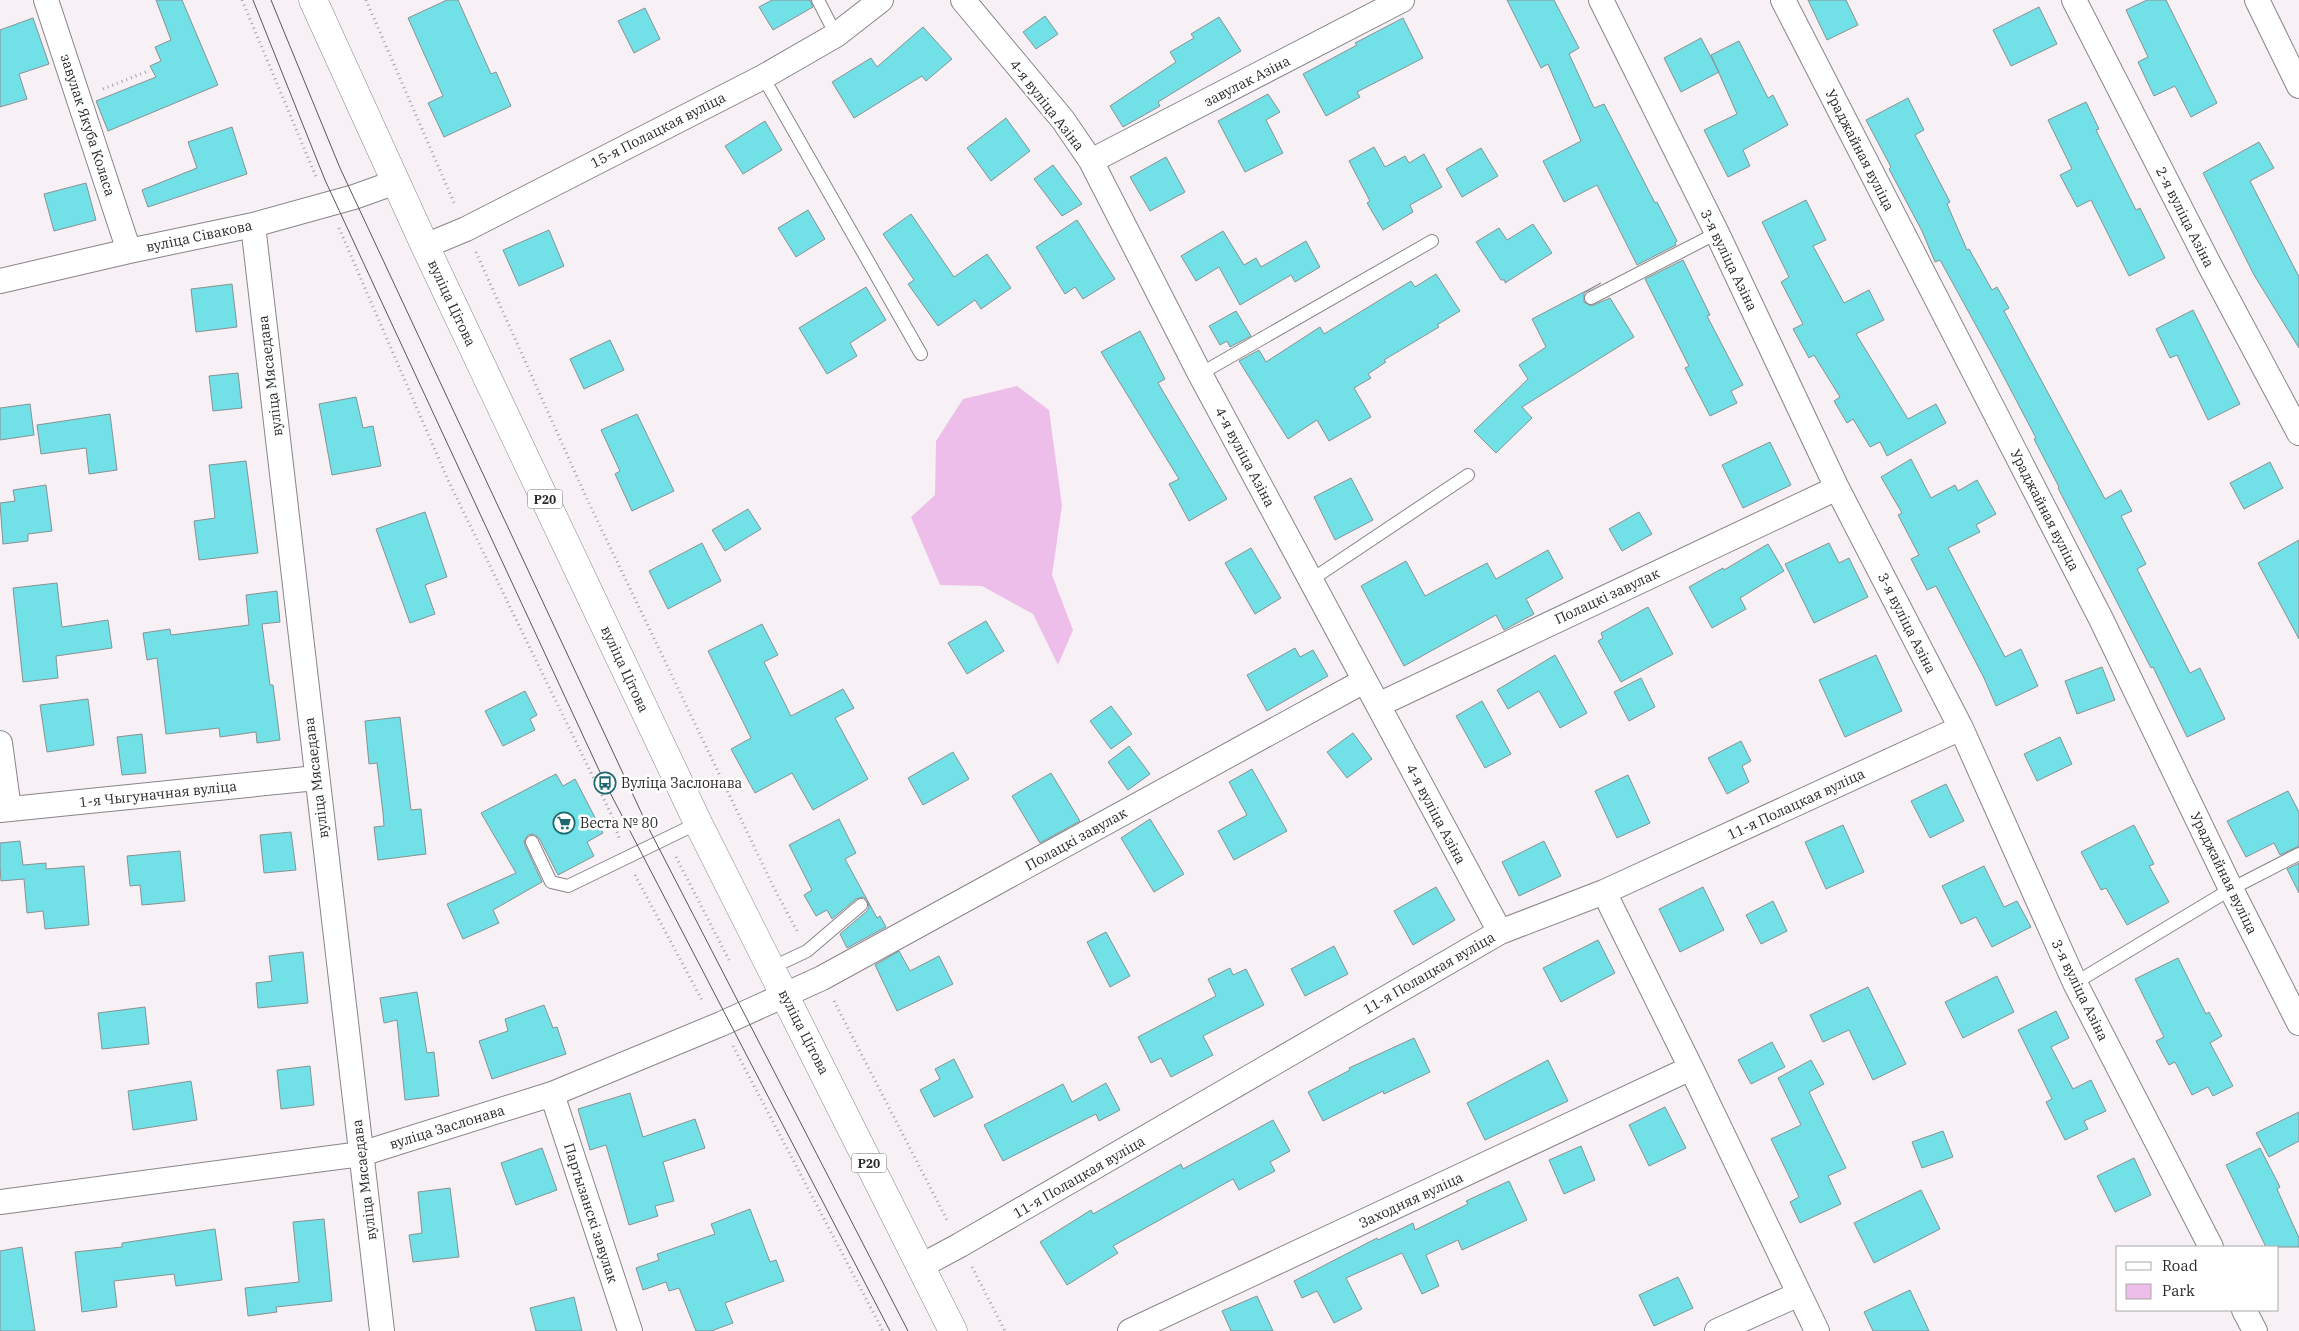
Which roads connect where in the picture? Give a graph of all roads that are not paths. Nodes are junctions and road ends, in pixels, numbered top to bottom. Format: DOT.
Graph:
graph roads {
  1 [pos="46,0"];
  2 [pos="313,0"];
  3 [pos="818,0"];
  4 [pos="881,0"];
  5 [pos="963,0"];
  6 [pos="1402,0"];
  7 [pos="1601,0"];
  8 [pos="1783,0"];
  9 [pos="2074,0"];
  10 [pos="2257,0"];
  11 [pos="836,35"];
  12 [pos="762,77"];
  13 [pos="2299,86"];
  14 [pos="1091,161"];
  15 [pos="396,182"];
  16 [pos="253,225"];
  17 [pos="1717,233"];
  18 [pos="1432,241"];
  19 [pos="425,246"];
  20 [pos="129,251"];
  21 [pos="0,281"];
  22 [pos="1590,298"];
  23 [pos="921,354"];
  24 [pos="1200,374"];
  25 [pos="2299,433"];
  26 [pos="1468,475"];
  27 [pos="1837,488"];
  28 [pos="1311,580"];
  29 [pos="1364,681"];
  30 [pos="1378,705"];
  31 [pos="1961,728"];
  32 [pos="0,743"];
  33 [pos="316,778"];
  34 [pos="5,810"];
  35 [pos="698,823"];
  36 [pos="532,842"];
  37 [pos="2299,854"];
  38 [pos="2231,889"];
  39 [pos="1604,892"];
  40 [pos="861,905"];
  41 [pos="1500,932"];
  42 [pos="771,968"];
  43 [pos="2075,983"];
  44 [pos="786,995"];
  45 [pos="2299,1023"];
  46 [pos="1692,1068"];
  47 [pos="552,1094"];
  48 [pos="361,1154"];
  49 [pos="0,1202"];
  50 [pos="2211,1246"];
  51 [pos="921,1266"];
  52 [pos="1799,1294"];
  53 [pos="2245,1311"];
  54 [pos="382,1331"];
  55 [pos="630,1331"];
  56 [pos="953,1331"];
  57 [pos="1130,1331"];
  58 [pos="1717,1331"];
  59 [pos="1817,1331"];
  60 [pos="2255,1331"];
  1 -- 20 [label="street, завулак Якуба Коласа"];
  2 -- 15 [label="main road, вуліца Цітова / Р20"];
  3 -- 11 [label="lane"];
  4 -- 11 [label="street, 15-я Полацкая вуліца"];
  5 -- 14 [label="street, 4-я вуліца Азіна"];
  6 -- 14 [label="street, завулак Азіна"];
  7 -- 17 [label="street, 3-я вуліца Азіна"];
  8 -- 38 [label="street, Ураджайная вуліца"];
  9 -- 25 [label="street, 2-я вуліца Азіна"];
  10 -- 13 [label="street"];
  11 -- 12 [label="street, 15-я Полацкая вуліца"];
  12 -- 19 [label="street, 15-я Полацкая вуліца"];
  12 -- 23 [label="lane"];
  14 -- 24 [label="street, 4-я вуліца Азіна"];
  15 -- 16 [label="street, вуліца Сівакова"];
  15 -- 19 [label="main road, вуліца Цітова / Р20"];
  16 -- 20 [label="street, вуліца Сівакова"];
  16 -- 33 [label="street, вуліца Мясаедава"];
  17 -- 22 [label="lane"];
  17 -- 27 [label="street, 3-я вуліца Азіна"];
  18 -- 24 [label="lane"];
  19 -- 35 [label="main road, вуліца Цітова / Р20"];
  20 -- 21 [label="street, вуліца Сівакова"];
  24 -- 28 [label="street, 4-я вуліца Азіна"];
  26 -- 28 [label="lane"];
  27 -- 30 [label="street, Полацкі завулак"];
  27 -- 31 [label="street, 3-я вуліца Азіна"];
  28 -- 29 [label="street, 4-я вуліца Азіна"];
  29 -- 30 [label="street, 4-я вуліца Азіна"];
  29 -- 44 [label="street, Полацкі завулак"];
  30 -- 41 [label="street, 4-я вуліца Азіна"];
  31 -- 39 [label="street, 11-я Полацкая вуліца"];
  31 -- 43 [label="street, 3-я вуліца Азіна"];
  32 -- 34 [label="street"];
  33 -- 34 [label="street, 1-я Чыгуначная вуліца"];
  33 -- 48 [label="street, вуліца Мясаедава"];
  35 -- 36 [label="lane"];
  35 -- 42 [label="main road, вуліца Цітова / Р20"];
  37 -- 38 [label="lane"];
  38 -- 43 [label="lane"];
  38 -- 45 [label="street, Ураджайная вуліца"];
  39 -- 41 [label="street, 11-я Полацкая вуліца"];
  39 -- 46 [label="street"];
  40 -- 42 [label="lane"];
  41 -- 51 [label="street, 11-я Полацкая вуліца"];
  42 -- 44 [label="main road, вуліца Цітова / Р20"];
  43 -- 50 [label="street, 3-я вуліца Азіна"];
  44 -- 47 [label="street, вуліца Заслонава"];
  44 -- 51 [label="main road, вуліца Цітова / Р20"];
  46 -- 52 [label="street"];
  46 -- 57 [label="street, Заходняя вуліца"];
  47 -- 48 [label="street, вуліца Заслонава"];
  47 -- 55 [label="street, Партызанскі завулак"];
  48 -- 49 [label="street, вуліца Заслонава"];
  48 -- 54 [label="street, вуліца Мясаедава"];
  51 -- 56 [label="main road, вуліца Цітова / Р20"];
  52 -- 58 [label="street"];
  52 -- 59 [label="street"];
  53 -- 60 [label="street"];
}
